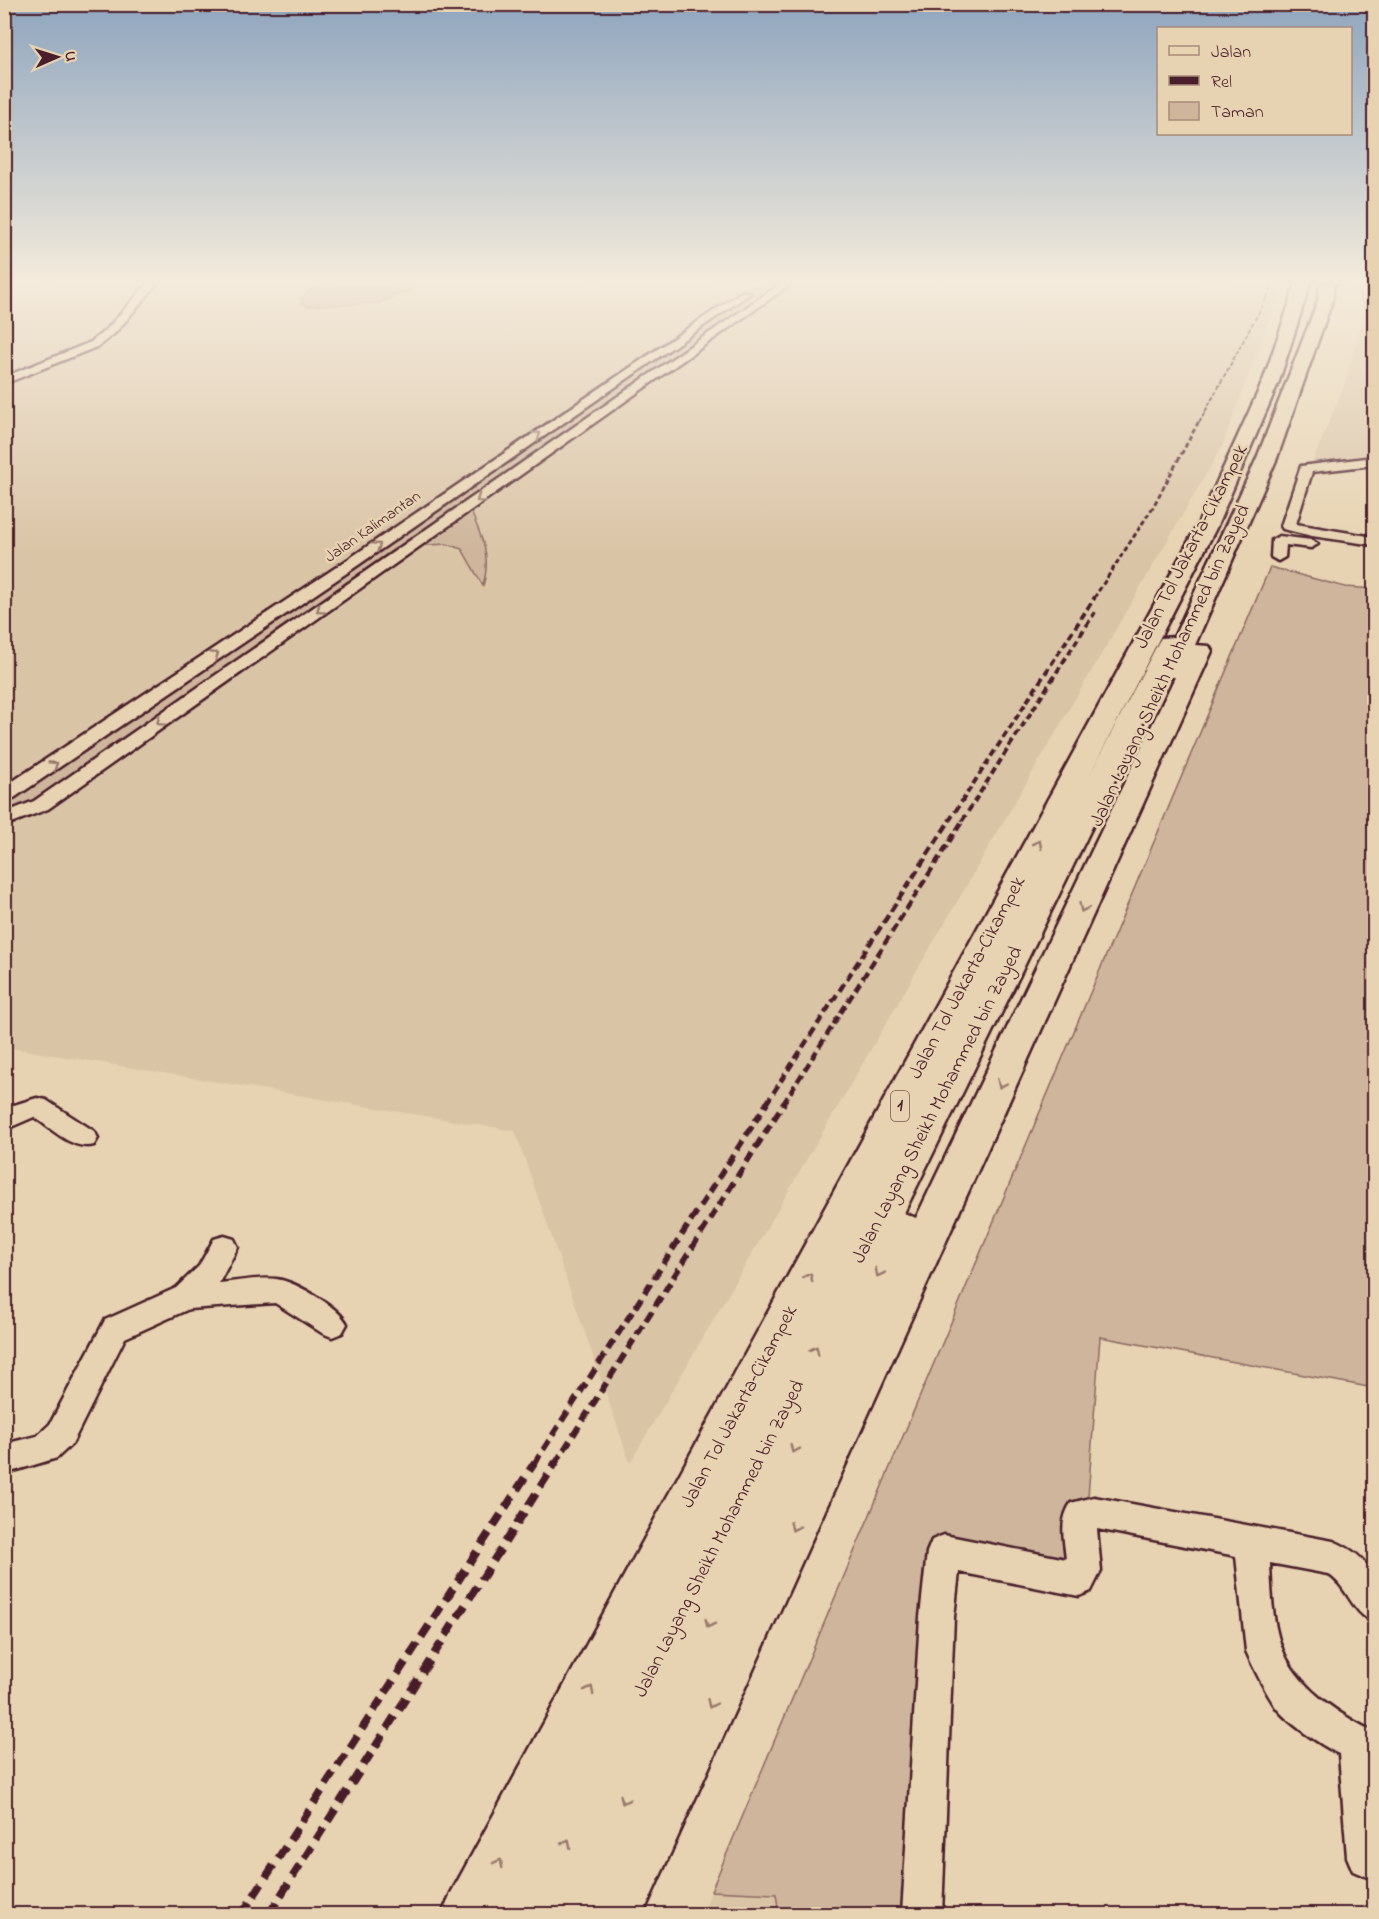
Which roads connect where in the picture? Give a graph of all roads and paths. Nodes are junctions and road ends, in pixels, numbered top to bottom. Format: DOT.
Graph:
graph roads {
  1 [pos="22,374"];
  2 [pos="628,374"];
  3 [pos="658,374"];
  4 [pos="1275,374"];
  5 [pos="1290,374"];
  6 [pos="1298,374"];
  7 [pos="1310,374"];
  8 [pos="4,381"];
  9 [pos="562,418"];
  10 [pos="587,423"];
  11 [pos="1374,461"];
  12 [pos="1339,536"];
  13 [pos="1374,541"];
  14 [pos="1278,557"];
  15 [pos="5,796"];
  16 [pos="40,805"];
  17 [pos="4,812"];
  18 [pos="4,820"];
  19 [pos="4,1121"];
  20 [pos="85,1138"];
  21 [pos="224,1247"];
  22 [pos="186,1298"];
  23 [pos="332,1324"];
  24 [pos="4,1459"];
  25 [pos="1252,1543"];
  26 [pos="1374,1605"];
  27 [pos="1366,1748"];
  28 [pos="1367,1857"];
  29 [pos="472,1914"];
  30 [pos="531,1914"];
  31 [pos="568,1914"];
  32 [pos="613,1914"];
  33 [pos="922,1914"];
  1 -- 8 [label="street"];
  2 -- 9 [label="street, Jalan Kalimantan"];
  3 -- 10 [label="street, Jalan Kalimantan"];
  29 -- 4 [label="highway, Jalan Tol Jakarta–Cikampek / 1, one-way"];
  30 -- 5 [label="highway, Jalan Layang Sheikh Mohammed bin Zayed / 1, one-way"];
  6 -- 31 [label="highway, Jalan Layang Sheikh Mohammed bin Zayed, one-way"];
  7 -- 32 [label="highway, Jalan Tol Jakarta–Cikampek, one-way"];
  9 -- 10 [label="street"];
  15 -- 9 [label="street, Jalan Kalimantan, one-way"];
  10 -- 16 [label="street, Jalan Kalimantan, one-way"];
  11 -- 12 [label="street"];
  12 -- 13 [label="street"];
  12 -- 14 [label="street"];
  16 -- 17 [label="street"];
  16 -- 18 [label="street"];
  19 -- 20 [label="street"];
  21 -- 22 [label="street"];
  22 -- 23 [label="street"];
  22 -- 24 [label="street"];
  25 -- 26 [label="street"];
  25 -- 27 [label="street"];
  25 -- 33 [label="street"];
  27 -- 28 [label="street"];
}
